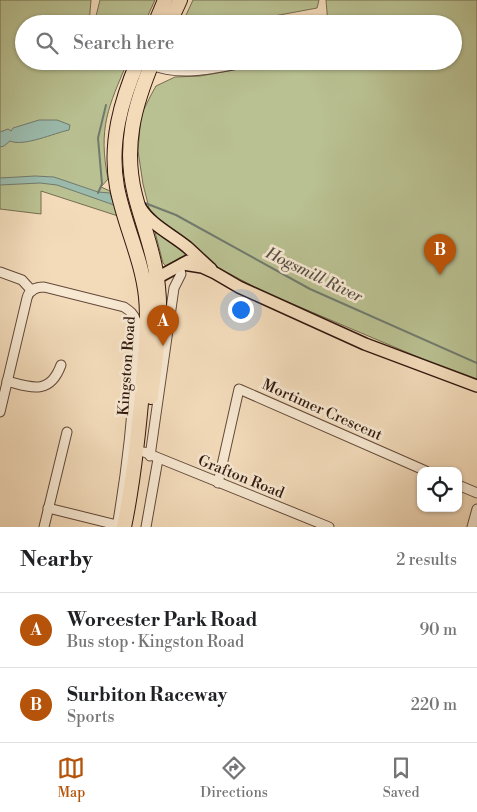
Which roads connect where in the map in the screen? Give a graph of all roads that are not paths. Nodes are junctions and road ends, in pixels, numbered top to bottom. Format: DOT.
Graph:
graph roads {
  1 [pos="165,0"];
  2 [pos="180,0"];
  3 [pos="159,15"];
  4 [pos="173,15"];
  5 [pos="142,70"];
  6 [pos="146,70"];
  7 [pos="172,70"];
  8 [pos="196,70"];
  9 [pos="138,204"];
  10 [pos="145,227"];
  11 [pos="160,228"];
  12 [pos="190,250"];
  13 [pos="181,265"];
  14 [pos="141,269"];
  15 [pos="0,272"];
  16 [pos="216,273"];
  17 [pos="157,278"];
  18 [pos="32,291"];
  19 [pos="61,365"];
  20 [pos="7,381"];
  21 [pos="477,386"];
  22 [pos="0,412"];
  23 [pos="67,432"];
  24 [pos="151,456"];
  25 [pos="417,467"];
  26 [pos="218,483"];
  27 [pos="462,487"];
  28 [pos="477,493"];
  29 [pos="48,508"];
  30 [pos="477,509"];
  31 [pos="119,526"];
  32 [pos="44,527"];
  33 [pos="133,527"];
  34 [pos="146,527"];
  35 [pos="329,527"];
  36 [pos="472,527"];
  1 -- 3 [label="highway"];
  2 -- 4 [label="highway"];
  5 -- 14 [label="highway, Kingston Road"];
  6 -- 9 [label="highway, Kingston Road"];
  7 -- 8 [label="street"];
  9 -- 10 [label="highway, Kingston Road"];
  9 -- 11 [label="main road"];
  10 -- 11 [label="main road"];
  10 -- 14 [label="main road"];
  10 -- 17 [label="highway, Kingston Road"];
  11 -- 12 [label="main road"];
  12 -- 13 [label="main road"];
  12 -- 16 [label="main road"];
  13 -- 16 [label="main road"];
  13 -- 17 [label="main road"];
  13 -- 24 [label="street"];
  14 -- 17 [label="main road"];
  14 -- 31 [label="highway, Kingston Road"];
  15 -- 18 [label="street"];
  16 -- 21 [label="main road"];
  17 -- 24 [label="highway, Kingston Road"];
  18 -- 20 [label="street"];
  18 -- 31 [label="street"];
  19 -- 20 [label="street"];
  20 -- 22 [label="street"];
  23 -- 29 [label="street"];
  24 -- 26 [label="street, Grafton Road"];
  24 -- 33 [label="highway, Kingston Road"];
  24 -- 34 [label="street"];
  25 -- 26 [label="street, Mortimer Crescent"];
  26 -- 35 [label="street, Grafton Road"];
  27 -- 28 [label="street"];
  29 -- 31 [label="street"];
  29 -- 32 [label="street"];
  30 -- 36 [label="street"];
}
